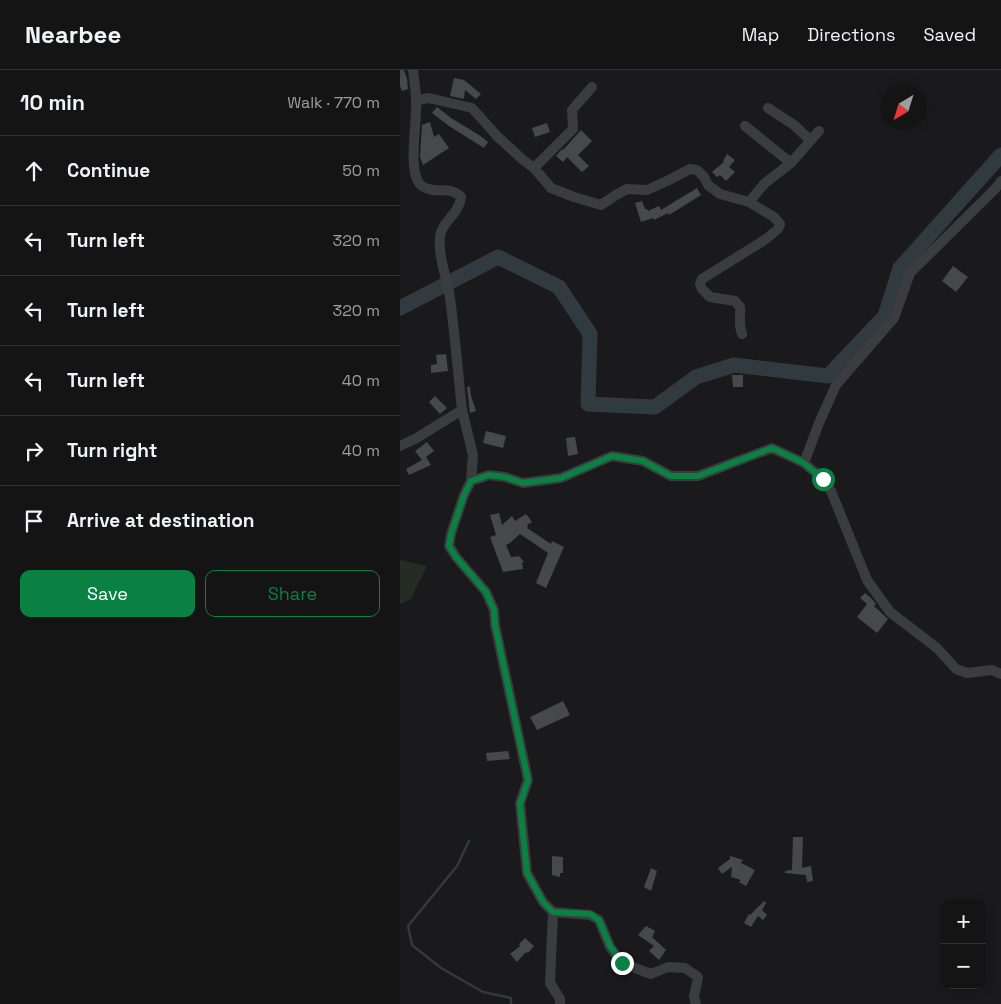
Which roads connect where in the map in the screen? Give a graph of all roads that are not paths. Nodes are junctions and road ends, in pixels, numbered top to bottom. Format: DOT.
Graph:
graph roads {
  1 [pos="413,70"];
  2 [pos="592,87"];
  3 [pos="416,101"];
  4 [pos="768,108"];
  5 [pos="745,126"];
  6 [pos="819,131"];
  7 [pos="810,140"];
  8 [pos="791,163"];
  9 [pos="534,168"];
  10 [pos="1001,181"];
  11 [pos="749,202"];
  12 [pos="742,334"];
  13 [pos="462,410"];
  14 [pos="400,446"];
  15 [pos="804,463"];
  16 [pos="471,481"];
  17 [pos="1001,674"];
  18 [pos="553,912"];
  19 [pos="560,1004"];
  20 [pos="696,1004"];
  1 -- 3 [label="street"];
  2 -- 9 [label="street"];
  3 -- 9 [label="street"];
  3 -- 13 [label="street"];
  4 -- 7 [label="street"];
  5 -- 8 [label="street"];
  6 -- 7 [label="street"];
  7 -- 8 [label="street"];
  8 -- 11 [label="street"];
  9 -- 11 [label="street"];
  10 -- 15 [label="street"];
  11 -- 12 [label="street"];
  13 -- 14 [label="street"];
  13 -- 16 [label="street"];
  15 -- 16 [label="street"];
  15 -- 17 [label="street"];
  16 -- 18 [label="street"];
  18 -- 19 [label="street"];
  18 -- 20 [label="street"];
}
